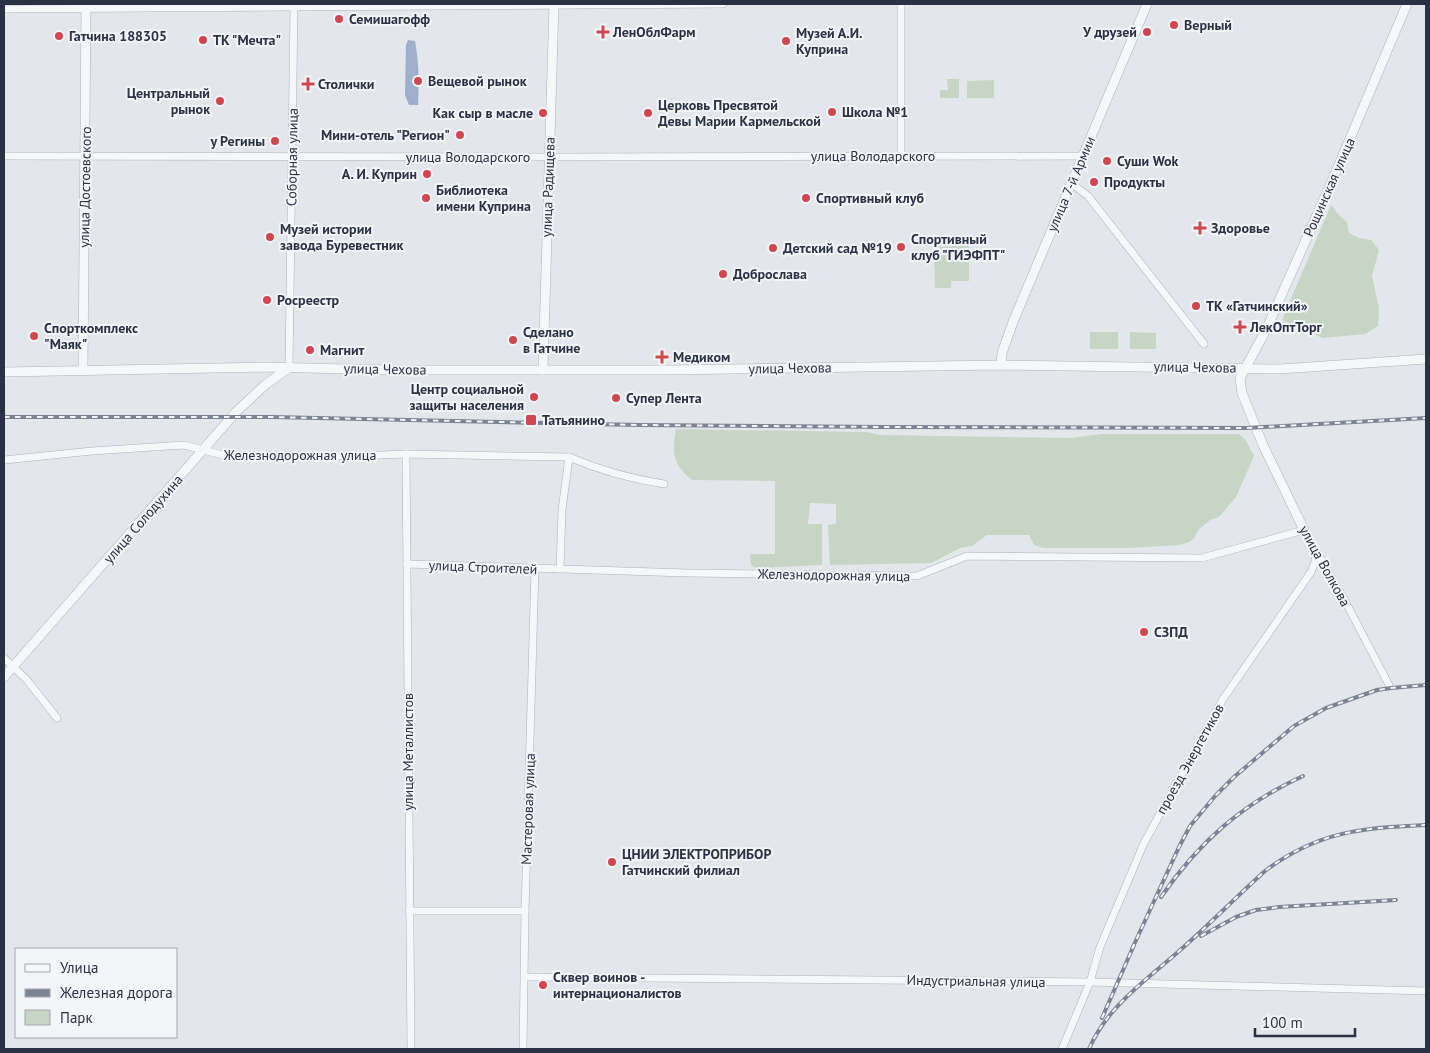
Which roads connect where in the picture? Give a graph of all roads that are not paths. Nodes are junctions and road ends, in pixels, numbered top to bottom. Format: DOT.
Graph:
graph roads {
  1 [pos="554,4"];
  2 [pos="723,4"];
  3 [pos="901,4"];
  4 [pos="1147,4"];
  5 [pos="1407,4"];
  6 [pos="230,5"];
  7 [pos="361,5"];
  8 [pos="86,6"];
  9 [pos="294,6"];
  10 [pos="4,9"];
  11 [pos="292,155"];
  12 [pos="4,156"];
  13 [pos="85,156"];
  14 [pos="901,156"];
  15 [pos="1083,156"];
  16 [pos="549,157"];
  17 [pos="1072,184"];
  18 [pos="1204,344"];
  19 [pos="1426,359"];
  20 [pos="1001,365"];
  21 [pos="264,367"];
  22 [pos="289,368"];
  23 [pos="1245,368"];
  24 [pos="83,370"];
  25 [pos="543,370"];
  26 [pos="4,372"];
  27 [pos="266,384"];
  28 [pos="204,451"];
  29 [pos="406,454"];
  30 [pos="569,457"];
  31 [pos="4,460"];
  32 [pos="664,484"];
  33 [pos="1304,530"];
  34 [pos="1316,552"];
  35 [pos="407,564"];
  36 [pos="535,569"];
  37 [pos="560,569"];
  38 [pos="4,658"];
  39 [pos="13,666"];
  40 [pos="4,677"];
  41 [pos="1389,685"];
  42 [pos="57,718"];
  43 [pos="409,911"];
  44 [pos="525,911"];
  45 [pos="525,977"];
  46 [pos="1090,982"];
  47 [pos="1426,991"];
  48 [pos="411,1049"];
  49 [pos="523,1049"];
  50 [pos="1062,1049"];
  1 -- 2 [label="street"];
  1 -- 7 [label="street"];
  1 -- 16 [label="street, улица Радищева"];
  3 -- 14 [label="street"];
  4 -- 15 [label="street, улица 7-й Армии"];
  5 -- 23 [label="street, Рощинская улица"];
  6 -- 8 [label="street"];
  6 -- 9 [label="street"];
  7 -- 9 [label="street"];
  8 -- 10 [label="street"];
  8 -- 13 [label="street, улица Достоевского"];
  9 -- 11 [label="street, Соборная улица"];
  11 -- 13 [label="street, улица Володарского"];
  11 -- 16 [label="street, улица Володарского"];
  11 -- 22 [label="street, Соборная улица"];
  12 -- 13 [label="street, улица Володарского"];
  13 -- 24 [label="street, улица Достоевского"];
  14 -- 15 [label="street, улица Володарского"];
  14 -- 16 [label="street, улица Володарского"];
  15 -- 17 [label="street, улица 7-й Армии"];
  16 -- 25 [label="street, улица Радищева"];
  17 -- 18 [label="street"];
  17 -- 20 [label="street, улица 7-й Армии"];
  19 -- 23 [label="street, улица Чехова"];
  20 -- 23 [label="street, улица Чехова"];
  20 -- 25 [label="street, улица Чехова"];
  21 -- 22 [label="street, улица Чехова"];
  21 -- 24 [label="street, улица Чехова"];
  21 -- 27 [label="street"];
  22 -- 25 [label="street, улица Чехова"];
  22 -- 27 [label="street, улица Солодухина"];
  23 -- 33 [label="street, улица Волкова"];
  24 -- 26 [label="street, улица Чехова"];
  27 -- 28 [label="street, улица Солодухина"];
  28 -- 29 [label="street, Железнодорожная улица"];
  28 -- 31 [label="street, Железнодорожная улица"];
  28 -- 39 [label="street, улица Солодухина"];
  29 -- 30 [label="street, Железнодорожная улица"];
  29 -- 35 [label="street, улица Металлистов"];
  30 -- 32 [label="street, Железнодорожная улица"];
  30 -- 37 [label="street"];
  33 -- 34 [label="street, улица Волкова"];
  33 -- 37 [label="street, Железнодорожная улица"];
  34 -- 41 [label="street, улица Волкова"];
  34 -- 46 [label="street, проезд Энергетиков"];
  35 -- 36 [label="street, улица Строителей"];
  35 -- 43 [label="street, улица Металлистов"];
  36 -- 37 [label="street, улица Строителей"];
  36 -- 44 [label="street, Мастеровая улица"];
  38 -- 39 [label="street"];
  39 -- 40 [label="street, улица Солодухина"];
  39 -- 42 [label="street"];
  43 -- 44 [label="street"];
  43 -- 48 [label="street, улица Металлистов"];
  44 -- 45 [label="street, Мастеровая улица"];
  45 -- 46 [label="street, Индустриальная улица"];
  45 -- 49 [label="street, Мастеровая улица"];
  46 -- 47 [label="street, Индустриальная улица"];
  46 -- 50 [label="street, проезд Энергетиков"];
}
